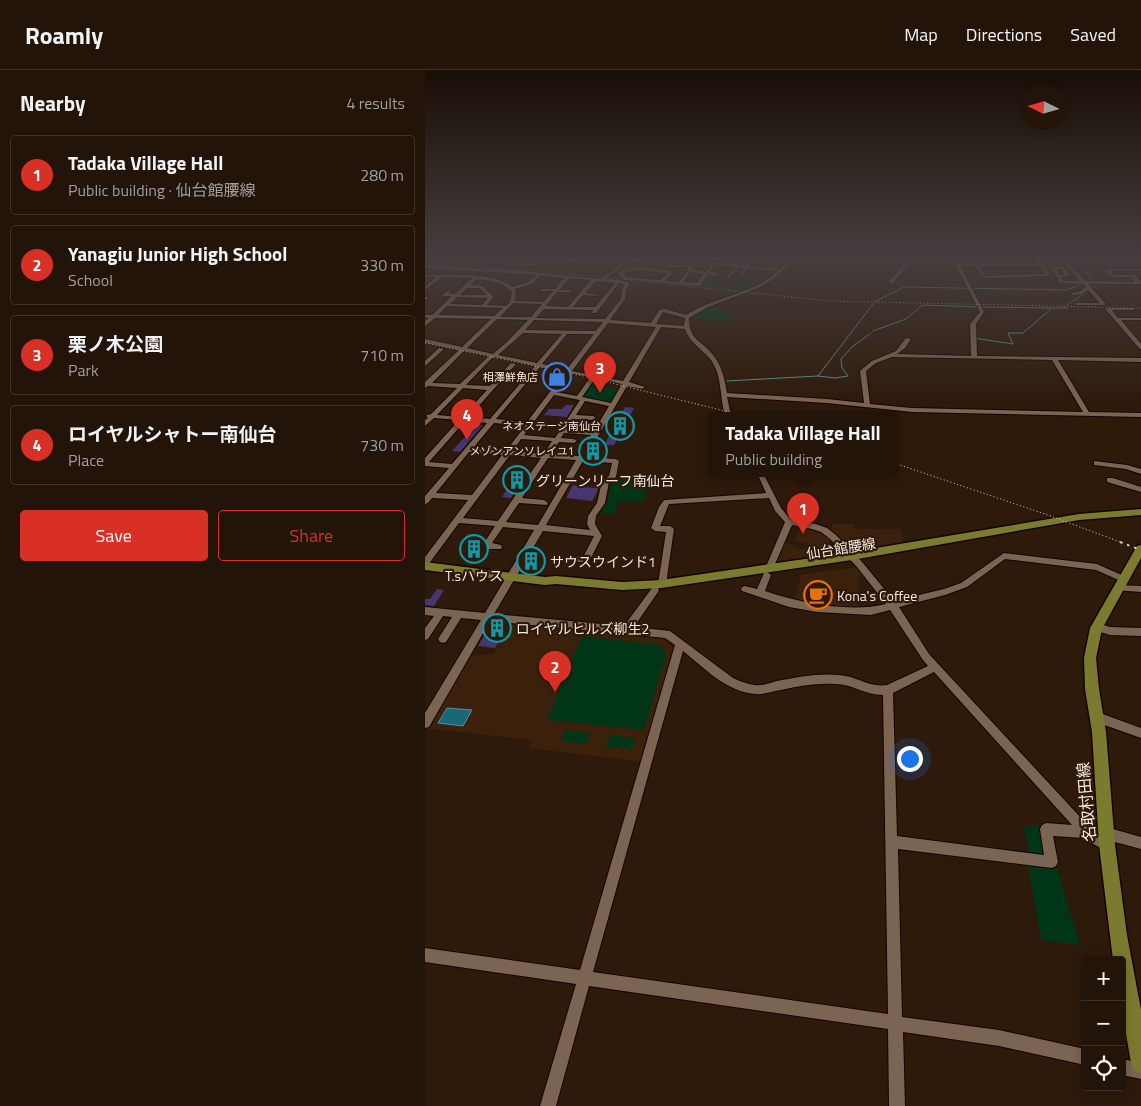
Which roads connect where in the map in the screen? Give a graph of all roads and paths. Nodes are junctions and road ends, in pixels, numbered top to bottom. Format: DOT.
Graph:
graph roads {
  1 [pos="441,306"];
  2 [pos="443,306"];
  3 [pos="491,306"];
  4 [pos="542,306"];
  5 [pos="555,306"];
  6 [pos="588,306"];
  7 [pos="599,306"];
  8 [pos="618,306"];
  9 [pos="705,306"];
  10 [pos="979,306"];
  11 [pos="507,307"];
  12 [pos="432,308"];
  13 [pos="569,308"];
  14 [pos="586,309"];
  15 [pos="597,309"];
  16 [pos="1132,309"];
  17 [pos="1141,310"];
  18 [pos="425,316"];
  19 [pos="433,316"];
  20 [pos="687,317"];
  21 [pos="495,318"];
  22 [pos="531,319"];
  23 [pos="1117,319"];
  24 [pos="1141,319"];
  25 [pos="589,320"];
  26 [pos="607,321"];
  27 [pos="425,324"];
  28 [pos="656,325"];
  29 [pos="686,328"];
  30 [pos="520,331"];
  31 [pos="566,332"];
  32 [pos="597,333"];
  33 [pos="908,339"];
  34 [pos="425,341"];
  35 [pos="425,346"];
  36 [pos="1141,347"];
  37 [pos="441,350"];
  38 [pos="462,351"];
  39 [pos="497,355"];
  40 [pos="893,356"];
  41 [pos="974,357"];
  42 [pos="488,359"];
  43 [pos="1054,359"];
  44 [pos="1141,360"];
  45 [pos="425,364"];
  46 [pos="513,364"];
  47 [pos="538,366"];
  48 [pos="568,373"];
  49 [pos="591,380"];
  50 [pos="426,385"];
  51 [pos="624,385"];
  52 [pos="462,386"];
  53 [pos="491,388"];
  54 [pos="641,389"];
  55 [pos="552,393"];
  56 [pos="725,394"];
  57 [pos="581,399"];
  58 [pos="612,405"];
  59 [pos="867,405"];
  60 [pos="728,412"];
  61 [pos="1087,414"];
  62 [pos="1141,415"];
  63 [pos="429,416"];
  64 [pos="572,416"];
  65 [pos="593,418"];
  66 [pos="464,419"];
  67 [pos="492,421"];
  68 [pos="425,424"];
  69 [pos="529,424"];
  70 [pos="563,431"];
  71 [pos="595,433"];
  72 [pos="519,437"];
  73 [pos="557,440"];
  74 [pos="574,441"];
  75 [pos="468,450"];
  76 [pos="508,453"];
  77 [pos="546,456"];
  78 [pos="581,458"];
  79 [pos="426,459"];
  80 [pos="1096,462"];
  81 [pos="455,466"];
  82 [pos="1141,472"];
  83 [pos="762,477"];
  84 [pos="1110,480"];
  85 [pos="1141,490"];
  86 [pos="431,495"];
  87 [pos="771,495"];
  88 [pos="474,498"];
  89 [pos="517,500"];
  90 [pos="425,501"];
  91 [pos="544,503"];
  92 [pos="1141,512"];
  93 [pos="1141,516"];
  94 [pos="457,520"];
  95 [pos="789,522"];
  96 [pos="500,524"];
  97 [pos="539,528"];
  98 [pos="596,533"];
  99 [pos="498,547"];
  100 [pos="1141,549"];
  101 [pos="575,559"];
  102 [pos="854,559"];
  103 [pos="425,565"];
  104 [pos="768,572"];
  105 [pos="511,577"];
  106 [pos="1121,583"];
  107 [pos="659,587"];
  108 [pos="745,589"];
  109 [pos="1141,589"];
  110 [pos="760,593"];
  111 [pos="893,606"];
  112 [pos="425,611"];
  113 [pos="441,612"];
  114 [pos="459,614"];
  115 [pos="488,617"];
  116 [pos="1097,627"];
  117 [pos="628,628"];
  118 [pos="1141,632"];
  119 [pos="425,636"];
  120 [pos="443,639"];
  121 [pos="680,644"];
  122 [pos="935,667"];
  123 [pos="888,690"];
  124 [pos="1097,717"];
  125 [pos="425,723"];
  126 [pos="1141,733"];
  127 [pos="1087,832"];
  128 [pos="1107,839"];
  129 [pos="892,842"];
  130 [pos="1141,843"];
  131 [pos="425,955"];
  132 [pos="584,979"];
  133 [pos="896,1023"];
  134 [pos="1081,1056"];
  135 [pos="1141,1063"];
  136 [pos="1126,1068"];
  137 [pos="1141,1071"];
  138 [pos="548,1106"];
  139 [pos="897,1106"];
  1 -- 12 [label="street"];
  2 -- 19 [label="street"];
  3 -- 11 [label="street"];
  4 -- 22 [label="street"];
  5 -- 13 [label="street"];
  6 -- 14 [label="street"];
  7 -- 15 [label="street"];
  8 -- 26 [label="street"];
  9 -- 20 [label="street"];
  10 -- 41 [label="street"];
  11 -- 21 [label="street"];
  13 -- 14 [label="street"];
  14 -- 15 [label="street"];
  15 -- 25 [label="street"];
  16 -- 17 [label="street"];
  16 -- 23 [label="street"];
  16 -- 24 [label="street"];
  18 -- 19 [label="street"];
  19 -- 21 [label="street"];
  19 -- 27 [label="street"];
  20 -- 28 [label="street"];
  20 -- 29 [label="street"];
  21 -- 22 [label="street"];
  21 -- 38 [label="street"];
  22 -- 25 [label="street"];
  22 -- 30 [label="street"];
  23 -- 24 [label="street"];
  23 -- 36 [label="street"];
  25 -- 26 [label="street"];
  26 -- 28 [label="street"];
  26 -- 32 [label="street"];
  28 -- 29 [label="street"];
  28 -- 51 [label="street"];
  29 -- 56 [label="street"];
  30 -- 31 [label="street"];
  30 -- 39 [label="street"];
  31 -- 32 [label="street"];
  31 -- 47 [label="street"];
  32 -- 48 [label="street"];
  33 -- 40 [label="street"];
  34 -- 38 [label="street"];
  35 -- 37 [label="street"];
  37 -- 38 [label="street"];
  37 -- 45 [label="street"];
  38 -- 39 [label="street"];
  38 -- 42 [label="street"];
  38 -- 50 [label="street"];
  39 -- 42 [label="street"];
  39 -- 47 [label="street"];
  40 -- 41 [label="street"];
  40 -- 59 [label="street"];
  41 -- 43 [label="street"];
  42 -- 46 [label="street"];
  42 -- 52 [label="street"];
  43 -- 44 [label="street"];
  43 -- 61 [label="street"];
  46 -- 47 [label="street"];
  46 -- 53 [label="street"];
  47 -- 48 [label="street"];
  47 -- 67 [label="street"];
  48 -- 49 [label="street"];
  48 -- 51 [label="street"];
  48 -- 55 [label="street"];
  49 -- 51 [label="street"];
  49 -- 57 [label="street"];
  50 -- 52 [label="street"];
  51 -- 54 [label="street"];
  51 -- 58 [label="street"];
  52 -- 53 [label="street"];
  52 -- 63 [label="street"];
  53 -- 66 [label="street"];
  55 -- 57 [label="street"];
  55 -- 69 [label="street"];
  56 -- 59 [label="street"];
  56 -- 60 [label="street"];
  57 -- 58 [label="street"];
  57 -- 64 [label="street"];
  58 -- 71 [label="street"];
  59 -- 61 [label="street"];
  61 -- 62 [label="street"];
  63 -- 66 [label="street"];
  63 -- 68 [label="street"];
  64 -- 65 [label="street"];
  64 -- 70 [label="street"];
  66 -- 67 [label="street"];
  66 -- 79 [label="street"];
  67 -- 69 [label="street"];
  67 -- 75 [label="street"];
  69 -- 72 [label="street"];
  70 -- 71 [label="street"];
  70 -- 73 [label="street"];
  71 -- 78 [label="street"];
  72 -- 73 [label="street"];
  72 -- 76 [label="street"];
  73 -- 74 [label="street"];
  73 -- 77 [label="street"];
  75 -- 76 [label="street"];
  75 -- 81 [label="street"];
  76 -- 77 [label="street"];
  76 -- 88 [label="street"];
  77 -- 78 [label="street"];
  77 -- 89 [label="street"];
  78 -- 97 [label="street"];
  78 -- 98 [label="street"];
  79 -- 81 [label="street"];
  80 -- 82 [label="street"];
  81 -- 86 [label="street"];
  83 -- 87 [label="street"];
  84 -- 85 [label="street"];
  86 -- 88 [label="street"];
  86 -- 90 [label="street"];
  87 -- 95 [label="street"];
  87 -- 107 [label="street"];
  88 -- 94 [label="street"];
  89 -- 91 [label="street"];
  89 -- 96 [label="street"];
  92 -- 102 [label="main road, 仙台館腰線"];
  93 -- 102 [label="main road, 仙台館腰線"];
  94 -- 96 [label="street"];
  94 -- 103 [label="street"];
  95 -- 102 [label="street"];
  95 -- 104 [label="street"];
  96 -- 97 [label="street"];
  96 -- 99 [label="street"];
  97 -- 98 [label="street"];
  97 -- 105 [label="street"];
  98 -- 101 [label="street"];
  100 -- 106 [label="main road, 名取村田線"];
  102 -- 104 [label="main road, 仙台館腰線"];
  102 -- 111 [label="street"];
  103 -- 105 [label="main road, 仙台館腰線"];
  104 -- 107 [label="main road, 仙台館腰線"];
  104 -- 110 [label="street"];
  105 -- 107 [label="main road, 仙台館腰線"];
  105 -- 115 [label="street"];
  106 -- 109 [label="street"];
  106 -- 111 [label="street"];
  106 -- 116 [label="main road, 名取村田線"];
  107 -- 117 [label="street"];
  108 -- 110 [label="street"];
  110 -- 111 [label="street"];
  111 -- 122 [label="street"];
  112 -- 113 [label="street"];
  113 -- 114 [label="street"];
  113 -- 119 [label="street"];
  114 -- 115 [label="street"];
  114 -- 120 [label="street"];
  115 -- 117 [label="street"];
  115 -- 125 [label="street"];
  116 -- 118 [label="street"];
  116 -- 124 [label="main road, 名取村田線"];
  117 -- 121 [label="street"];
  121 -- 123 [label="street"];
  121 -- 132 [label="street"];
  122 -- 123 [label="street"];
  122 -- 127 [label="street"];
  123 -- 129 [label="street"];
  124 -- 126 [label="street"];
  124 -- 128 [label="main road, 名取村田線"];
  127 -- 128 [label="street"];
  127 -- 129 [label="street"];
  128 -- 130 [label="street"];
  128 -- 135 [label="main road, 名取村田線"];
  129 -- 133 [label="street"];
  131 -- 132 [label="street"];
  132 -- 133 [label="street"];
  132 -- 138 [label="street"];
  133 -- 134 [label="street"];
  133 -- 139 [label="street"];
  136 -- 137 [label="street"];
}
